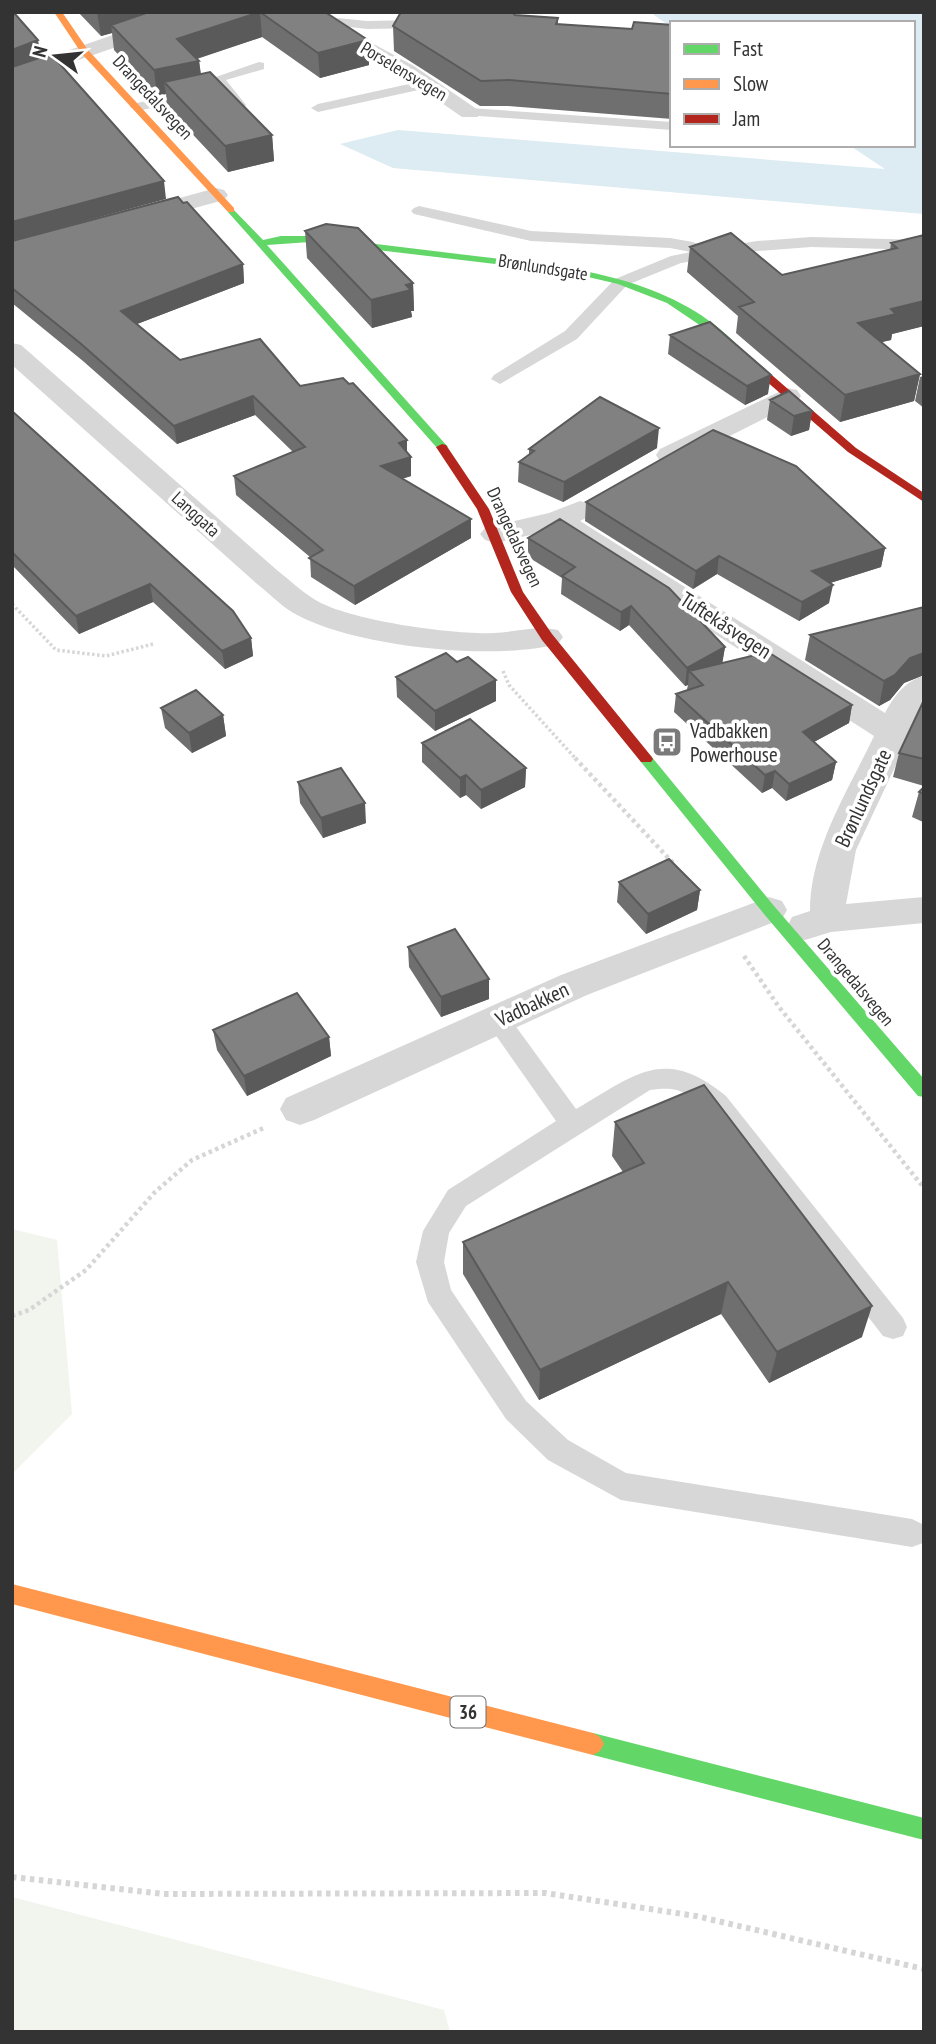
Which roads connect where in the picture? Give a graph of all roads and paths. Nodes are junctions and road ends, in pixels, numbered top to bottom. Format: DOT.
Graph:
graph roads {
  1 [pos="58,12"];
  2 [pos="199,12"];
  3 [pos="300,12"];
  4 [pos="389,12"];
  5 [pos="442,23"];
  6 [pos="331,24"];
  7 [pos="85,52"];
  8 [pos="260,66"];
  9 [pos="12,77"];
  10 [pos="428,84"];
  11 [pos="223,89"];
  12 [pos="136,107"];
  13 [pos="318,108"];
  14 [pos="470,112"];
  15 [pos="248,114"];
  16 [pos="670,127"];
  17 [pos="216,195"];
  18 [pos="419,211"];
  19 [pos="114,224"];
  20 [pos="261,243"];
  21 [pos="924,245"];
  22 [pos="709,254"];
  23 [pos="621,282"];
  24 [pos="12,351"];
  25 [pos="500,379"];
  26 [pos="787,396"];
  27 [pos="648,469"];
  28 [pos="604,495"];
  29 [pos="924,499"];
  30 [pos="558,520"];
  31 [pos="495,534"];
  32 [pos="12,604"];
  33 [pos="527,608"];
  34 [pos="403,631"];
  35 [pos="547,637"];
  36 [pos="153,644"];
  37 [pos="500,665"];
  38 [pos="924,687"];
  39 [pos="893,733"];
  40 [pos="679,869"];
  41 [pos="924,910"];
  42 [pos="828,919"];
  43 [pos="779,921"];
  44 [pos="724,927"];
  45 [pos="498,1020"];
  46 [pos="924,1091"];
  47 [pos="300,1109"];
  48 [pos="572,1124"];
  49 [pos="924,1188"];
  50 [pos="12,1316"];
  51 [pos="893,1327"];
  52 [pos="912,1534"];
  53 [pos="12,1594"];
  54 [pos="924,1829"];
  55 [pos="12,1877"];
  56 [pos="924,1969"];
  1 -- 7 [label="main road, Drangedalsvegen"];
  2 -- 7 [label="street"];
  3 -- 6 [label="street, Porselensvegen"];
  4 -- 6 [label="lane"];
  5 -- 6 [label="lane"];
  6 -- 10 [label="street, Porselensvegen"];
  7 -- 9 [label="street"];
  7 -- 12 [label="main road, Drangedalsvegen"];
  8 -- 11 [label="lane"];
  10 -- 13 [label="lane"];
  10 -- 14 [label="street, Porselensvegen"];
  11 -- 12 [label="lane"];
  11 -- 15 [label="lane"];
  12 -- 17 [label="main road, Drangedalsvegen"];
  14 -- 16 [label="lane"];
  17 -- 19 [label="street"];
  17 -- 20 [label="main road, Drangedalsvegen"];
  18 -- 22 [label="lane"];
  20 -- 23 [label="main road, Brønlundsgate"];
  20 -- 31 [label="main road, Drangedalsvegen"];
  21 -- 22 [label="lane"];
  22 -- 23 [label="lane"];
  23 -- 25 [label="lane"];
  23 -- 26 [label="main road, Brønlundsgate"];
  24 -- 34 [label="street, Langgata"];
  26 -- 27 [label="street"];
  26 -- 29 [label="main road, Brønlundsgate"];
  28 -- 30 [label="street"];
  30 -- 31 [label="street"];
  30 -- 39 [label="street, Tuftekåsvegen"];
  31 -- 33 [label="main road, Drangedalsvegen"];
  32 -- 36 [label="path"];
  33 -- 34 [label="street, Langgata"];
  33 -- 35 [label="main road, Drangedalsvegen"];
  34 -- 35 [label="street, Langgata"];
  35 -- 43 [label="main road, Drangedalsvegen"];
  37 -- 40 [label="path"];
  38 -- 39 [label="street, Brønlundsgate"];
  39 -- 42 [label="street, Brønlundsgate"];
  41 -- 42 [label="street"];
  42 -- 43 [label="street"];
  43 -- 44 [label="street, Vadbakken"];
  43 -- 46 [label="main road, Drangedalsvegen"];
  44 -- 45 [label="street, Vadbakken"];
  44 -- 49 [label="path"];
  45 -- 47 [label="street, Vadbakken"];
  45 -- 48 [label="lane"];
  47 -- 50 [label="path"];
  48 -- 51 [label="lane"];
  48 -- 52 [label="lane"];
  53 -- 54 [label="main road, 36"];
  55 -- 56 [label="path"];
}
